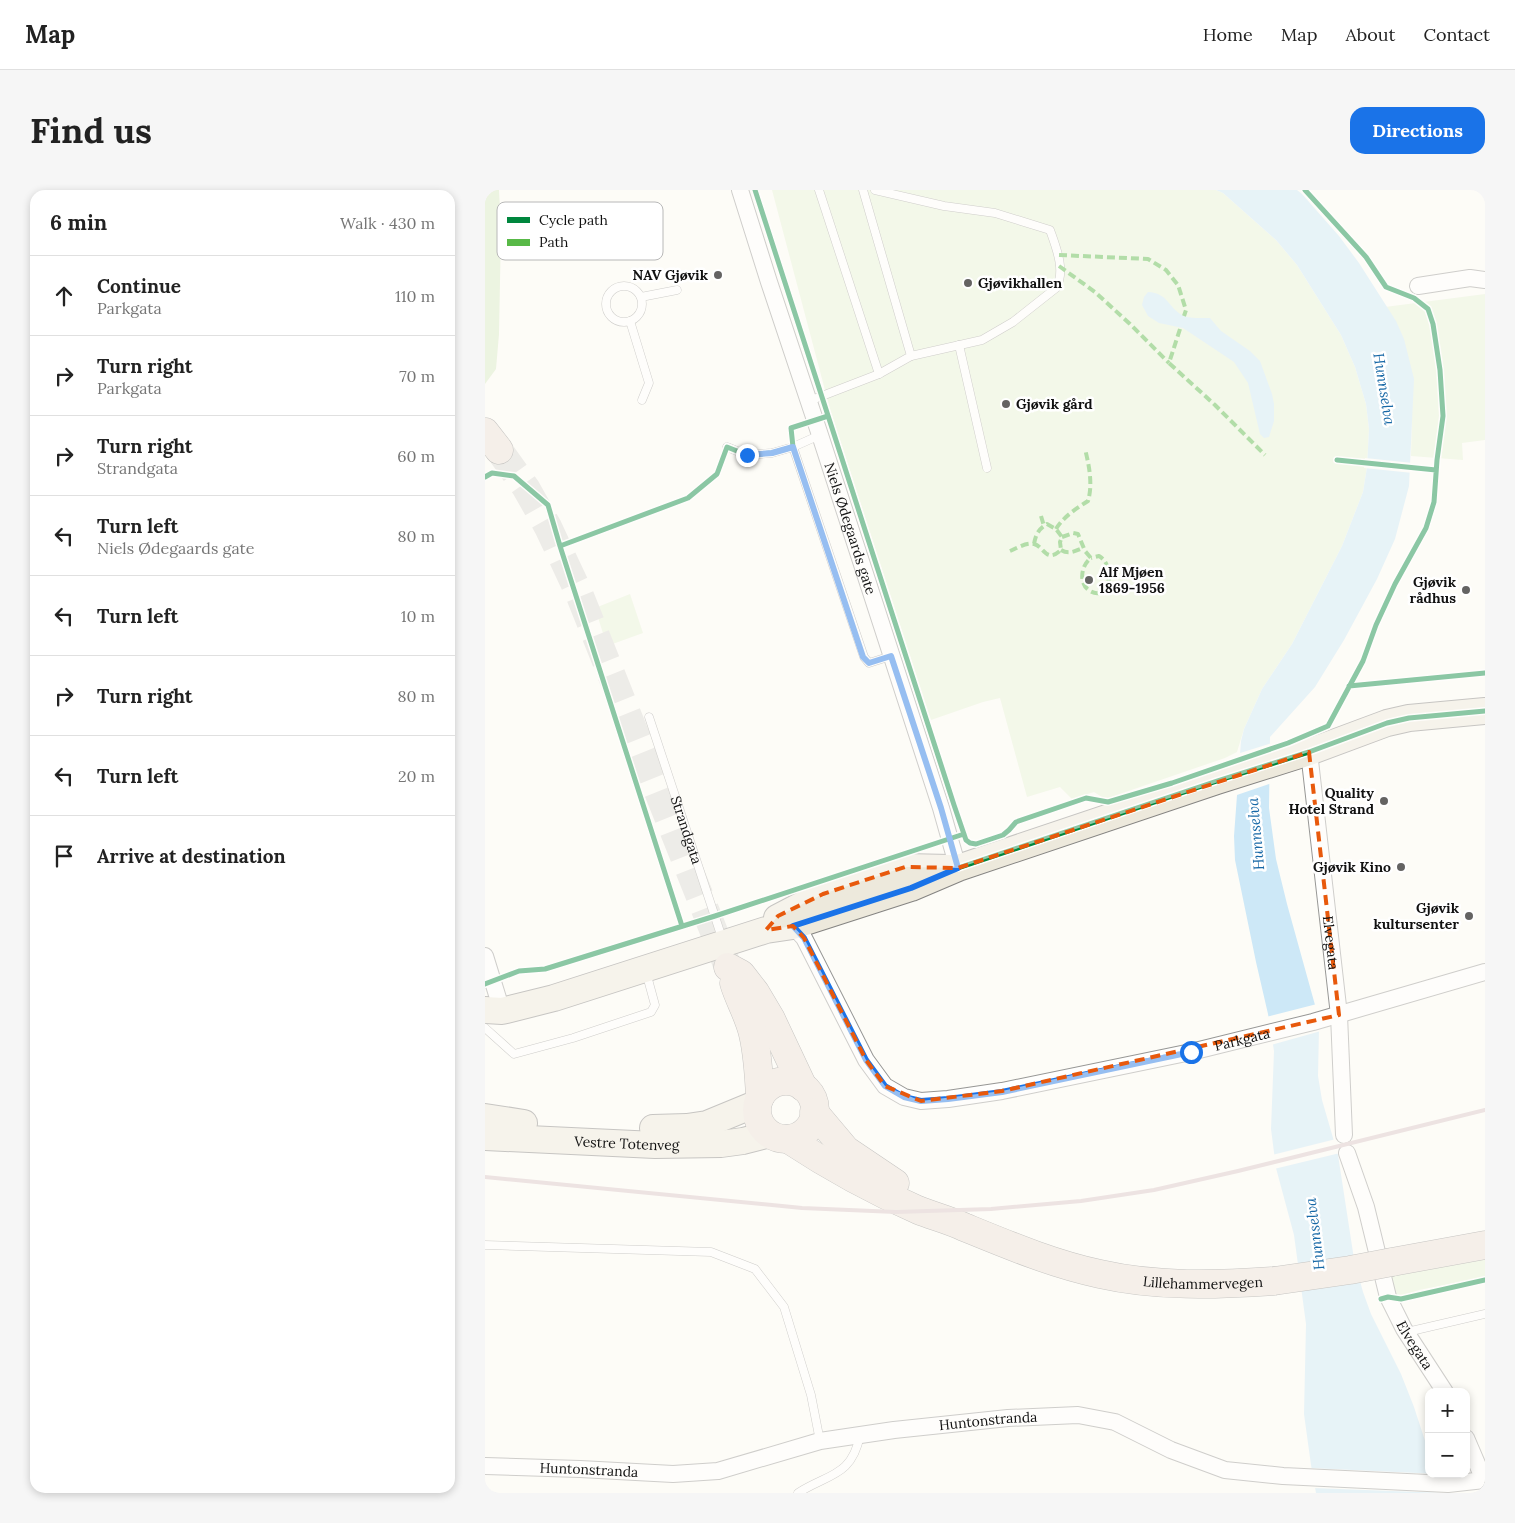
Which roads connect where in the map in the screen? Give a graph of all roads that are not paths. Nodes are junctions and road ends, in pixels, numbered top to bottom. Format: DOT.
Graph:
graph roads {
  1 [pos="740,190"];
  2 [pos="819,190"];
  3 [pos="863,190"];
  4 [pos="875,190"];
  5 [pos="1485,280"];
  6 [pos="1418,286"];
  7 [pos="677,290"];
  8 [pos="641,297"];
  9 [pos="630,321"];
  10 [pos="959,345"];
  11 [pos="911,356"];
  12 [pos="879,374"];
  13 [pos="642,400"];
  14 [pos="809,401"];
  15 [pos="820,435"];
  16 [pos="727,447"];
  17 [pos="793,447"];
  18 [pos="987,468"];
  19 [pos="891,656"];
  20 [pos="1485,711"];
  21 [pos="649,717"];
  22 [pos="1299,755"];
  23 [pos="958,868"];
  24 [pos="793,926"];
  25 [pos="766,930"];
  26 [pos="724,944"];
  27 [pos="485,956"];
  28 [pos="645,968"];
  29 [pos="1485,972"];
  30 [pos="1339,1015"];
  31 [pos="489,1019"];
  32 [pos="803,1087"];
  33 [pos="759,1100"];
  34 [pos="815,1112"];
  35 [pos="485,1117"];
  36 [pos="1344,1135"];
  37 [pos="485,1136"];
  38 [pos="779,1136"];
  39 [pos="1347,1153"];
  40 [pos="957,1224"];
  41 [pos="485,1245"];
  42 [pos="1485,1245"];
  43 [pos="1485,1314"];
  44 [pos="1407,1332"];
  45 [pos="1442,1388"];
  46 [pos="859,1435"];
  47 [pos="820,1441"];
  48 [pos="1470,1447"];
  49 [pos="485,1466"];
  50 [pos="1485,1480"];
  51 [pos="798,1493"];
  1 -- 14 [label="street, Niels Ødegaards gate"];
  2 -- 12 [label="lane"];
  3 -- 11 [label="lane"];
  4 -- 10 [label="lane"];
  5 -- 6 [label="street"];
  7 -- 8 [label="lane"];
  8 -- 9 [label="lane"];
  8 -- 9 [label="lane"];
  9 -- 13 [label="lane"];
  10 -- 11 [label="lane"];
  10 -- 18 [label="lane"];
  11 -- 12 [label="lane"];
  12 -- 14 [label="lane"];
  14 -- 15 [label="street, Niels Ødegaards gate"];
  15 -- 17 [label="lane"];
  15 -- 19 [label="street, Niels Ødegaards gate"];
  16 -- 17 [label="lane"];
  17 -- 19 [label="lane"];
  19 -- 23 [label="street, Niels Ødegaards gate"];
  20 -- 22 [label="main road"];
  21 -- 26 [label="lane, Strandgata"];
  22 -- 23 [label="main road"];
  22 -- 30 [label="street, Elvegata"];
  23 -- 24 [label="main road"];
  23 -- 25 [label="main road"];
  24 -- 25 [label="main road"];
  24 -- 30 [label="street, Parkgata"];
  25 -- 26 [label="main road"];
  26 -- 28 [label="main road"];
  27 -- 31 [label="street"];
  28 -- 31 [label="main road"];
  28 -- 31 [label="lane"];
  29 -- 30 [label="street, Parkgata"];
  30 -- 36 [label="street, Elvegata"];
  32 -- 33 [label="highway"];
  32 -- 33 [label="highway"];
  32 -- 34 [label="highway"];
  33 -- 35 [label="main road, Vestre Totenveg"];
  33 -- 38 [label="highway"];
  34 -- 38 [label="highway"];
  34 -- 40 [label="highway, Lillehammervegen"];
  37 -- 38 [label="main road, Vestre Totenveg"];
  38 -- 40 [label="highway, Lillehammervegen"];
  39 -- 44 [label="street, Elvegata"];
  40 -- 42 [label="highway, Lillehammervegen, bridge"];
  41 -- 47 [label="lane"];
  43 -- 44 [label="lane"];
  44 -- 45 [label="street, Elvegata"];
  46 -- 47 [label="street, Huntonstranda"];
  46 -- 50 [label="street, Huntonstranda"];
  46 -- 51 [label="lane"];
  47 -- 49 [label="street, Huntonstranda"];
  48 -- 50 [label="street"];
}
